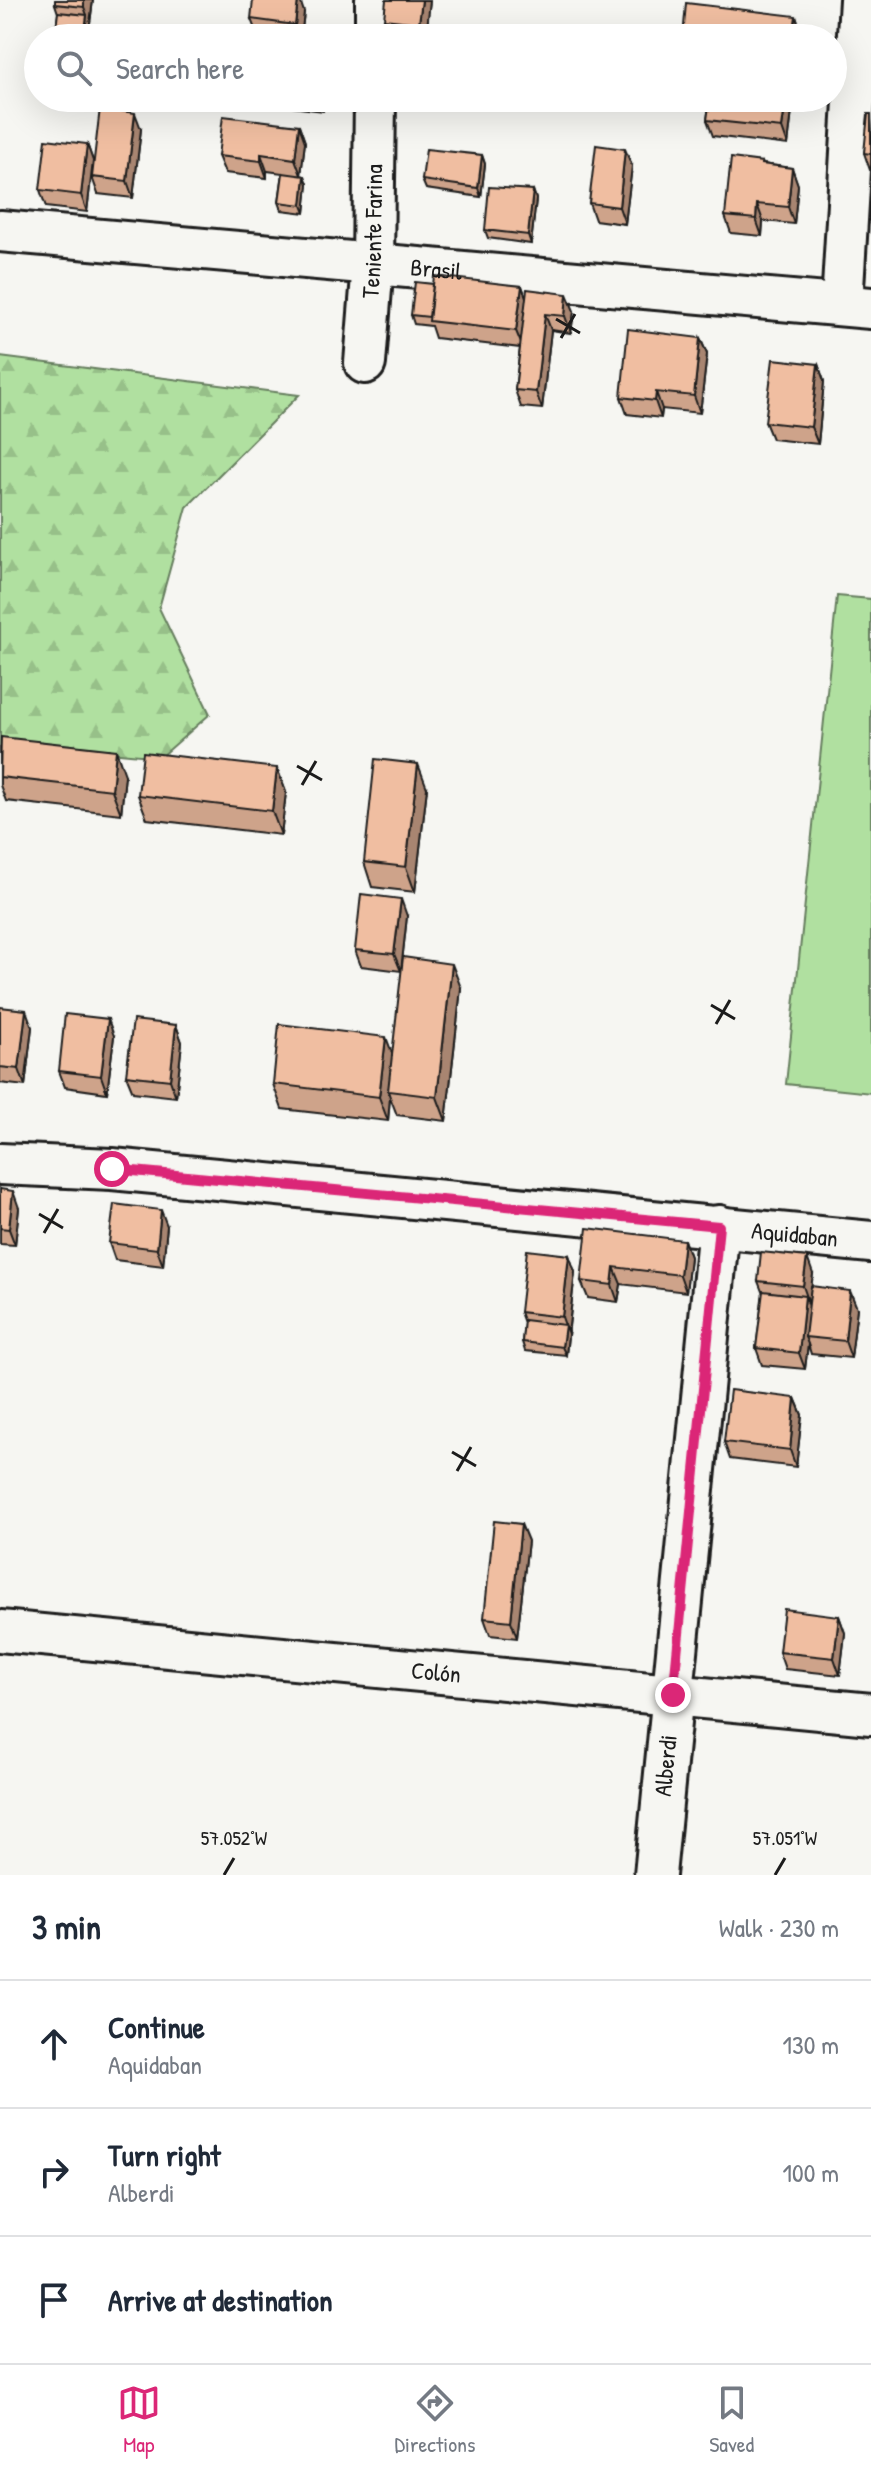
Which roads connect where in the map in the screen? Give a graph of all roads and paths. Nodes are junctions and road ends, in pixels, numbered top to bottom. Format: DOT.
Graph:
graph roads {
  1 [pos="376,0"];
  2 [pos="860,0"];
  3 [pos="376,24"];
  4 [pos="375,112"];
  5 [pos="0,231"];
  6 [pos="373,264"];
  7 [pos="857,306"];
  8 [pos="365,363"];
  9 [pos="0,1164"];
  10 [pos="719,1226"];
  11 [pos="871,1242"];
  12 [pos="0,1631"];
  13 [pos="673,1695"];
  14 [pos="871,1714"];
  15 [pos="655,1875"];
  1 -- 3 [label="street"];
  2 -- 7 [label="street"];
  4 -- 6 [label="street, Teniente Farina"];
  5 -- 6 [label="street, Brasil"];
  6 -- 7 [label="street, Brasil"];
  6 -- 8 [label="street, Teniente Farina"];
  9 -- 10 [label="street, Aquidaban"];
  10 -- 11 [label="street, Aquidaban"];
  10 -- 13 [label="street, Alberdi"];
  12 -- 13 [label="street, Colón"];
  13 -- 14 [label="street, Colón"];
  13 -- 15 [label="street, Alberdi"];
}
